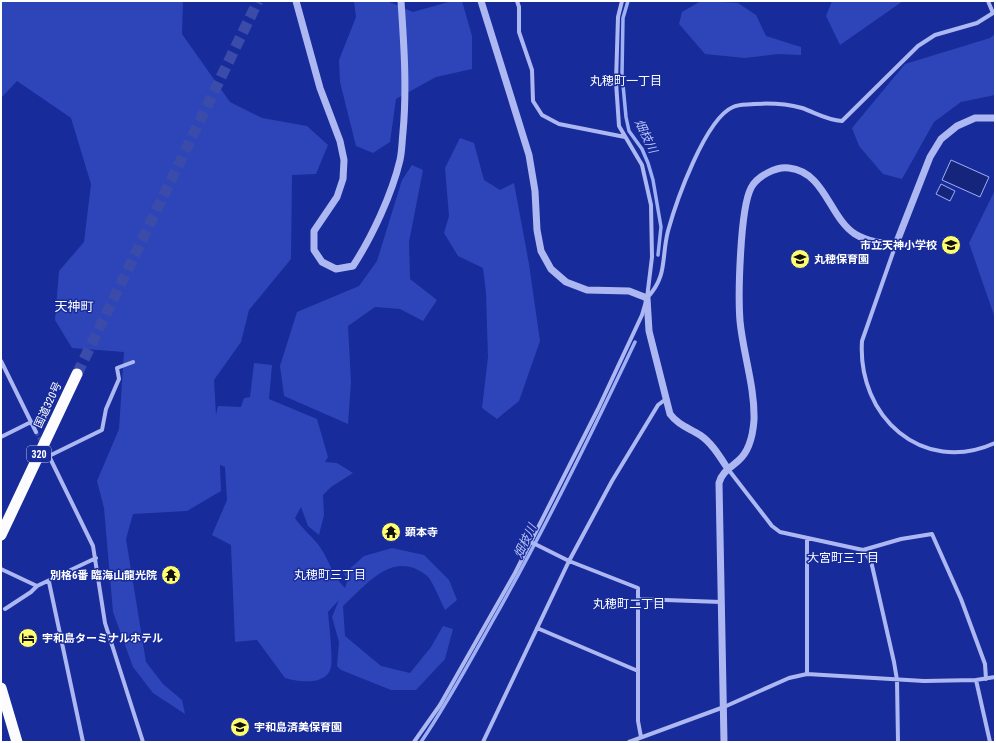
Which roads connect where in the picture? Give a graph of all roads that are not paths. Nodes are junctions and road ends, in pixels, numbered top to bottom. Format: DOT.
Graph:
graph roads {
  1 [pos="296,1"];
  2 [pos="401,1"];
  3 [pos="481,1"];
  4 [pos="517,1"];
  5 [pos="622,1"];
  6 [pos="988,1"];
  7 [pos="995,118"];
  8 [pos="625,137"];
  9 [pos="896,244"];
  10 [pos="646,298"];
  11 [pos="1,361"];
  12 [pos="133,362"];
  13 [pos="77,374"];
  14 [pos="666,399"];
  15 [pos="31,422"];
  16 [pos="36,432"];
  17 [pos="1,437"];
  18 [pos="995,443"];
  19 [pos="728,469"];
  20 [pos="1,534"];
  21 [pos="807,538"];
  22 [pos="533,543"];
  23 [pos="863,550"];
  24 [pos="96,558"];
  25 [pos="569,561"];
  26 [pos="1,569"];
  27 [pos="49,582"];
  28 [pos="37,586"];
  29 [pos="638,599"];
  30 [pos="721,602"];
  31 [pos="4,609"];
  32 [pos="536,628"];
  33 [pos="638,671"];
  34 [pos="807,674"];
  35 [pos="995,677"];
  36 [pos="986,679"];
  37 [pos="897,680"];
  38 [pos="976,680"];
  39 [pos="2,695"];
  40 [pos="724,707"];
  41 [pos="641,737"];
  42 [pos="17,742"];
  43 [pos="83,742"];
  44 [pos="143,742"];
  45 [pos="414,742"];
  46 [pos="483,742"];
  47 [pos="629,742"];
  48 [pos="724,742"];
  49 [pos="898,742"];
  50 [pos="990,742"];
  1 -- 2 [label="street"];
  3 -- 10 [label="street"];
  4 -- 8 [label="street"];
  5 -- 8 [label="street"];
  6 -- 10 [label="street"];
  7 -- 9 [label="street"];
  8 -- 10 [label="street"];
  9 -- 18 [label="street"];
  9 -- 19 [label="street"];
  10 -- 14 [label="street"];
  10 -- 22 [label="street"];
  11 -- 15 [label="street"];
  12 -- 24 [label="street"];
  13 -- 20 [label="highway, 国道320号 / 320"];
  14 -- 19 [label="street"];
  14 -- 25 [label="street"];
  15 -- 16 [label="street"];
  15 -- 17 [label="street"];
  19 -- 21 [label="street"];
  19 -- 30 [label="street"];
  21 -- 23 [label="street"];
  21 -- 34 [label="street"];
  22 -- 25 [label="street"];
  22 -- 45 [label="street"];
  23 -- 36 [label="street"];
  23 -- 37 [label="street"];
  24 -- 27 [label="street"];
  24 -- 44 [label="street"];
  25 -- 29 [label="street"];
  25 -- 32 [label="street"];
  26 -- 28 [label="street"];
  27 -- 28 [label="street"];
  27 -- 43 [label="street"];
  28 -- 31 [label="street"];
  29 -- 30 [label="street"];
  29 -- 33 [label="street"];
  30 -- 40 [label="street"];
  32 -- 33 [label="street"];
  32 -- 46 [label="street"];
  33 -- 41 [label="street"];
  34 -- 37 [label="street"];
  34 -- 40 [label="street"];
  35 -- 36 [label="street"];
  36 -- 38 [label="street"];
  37 -- 38 [label="street"];
  37 -- 49 [label="street"];
  38 -- 50 [label="street"];
  39 -- 42 [label="highway"];
  40 -- 41 [label="street"];
  40 -- 48 [label="street"];
  41 -- 47 [label="street"];
}
